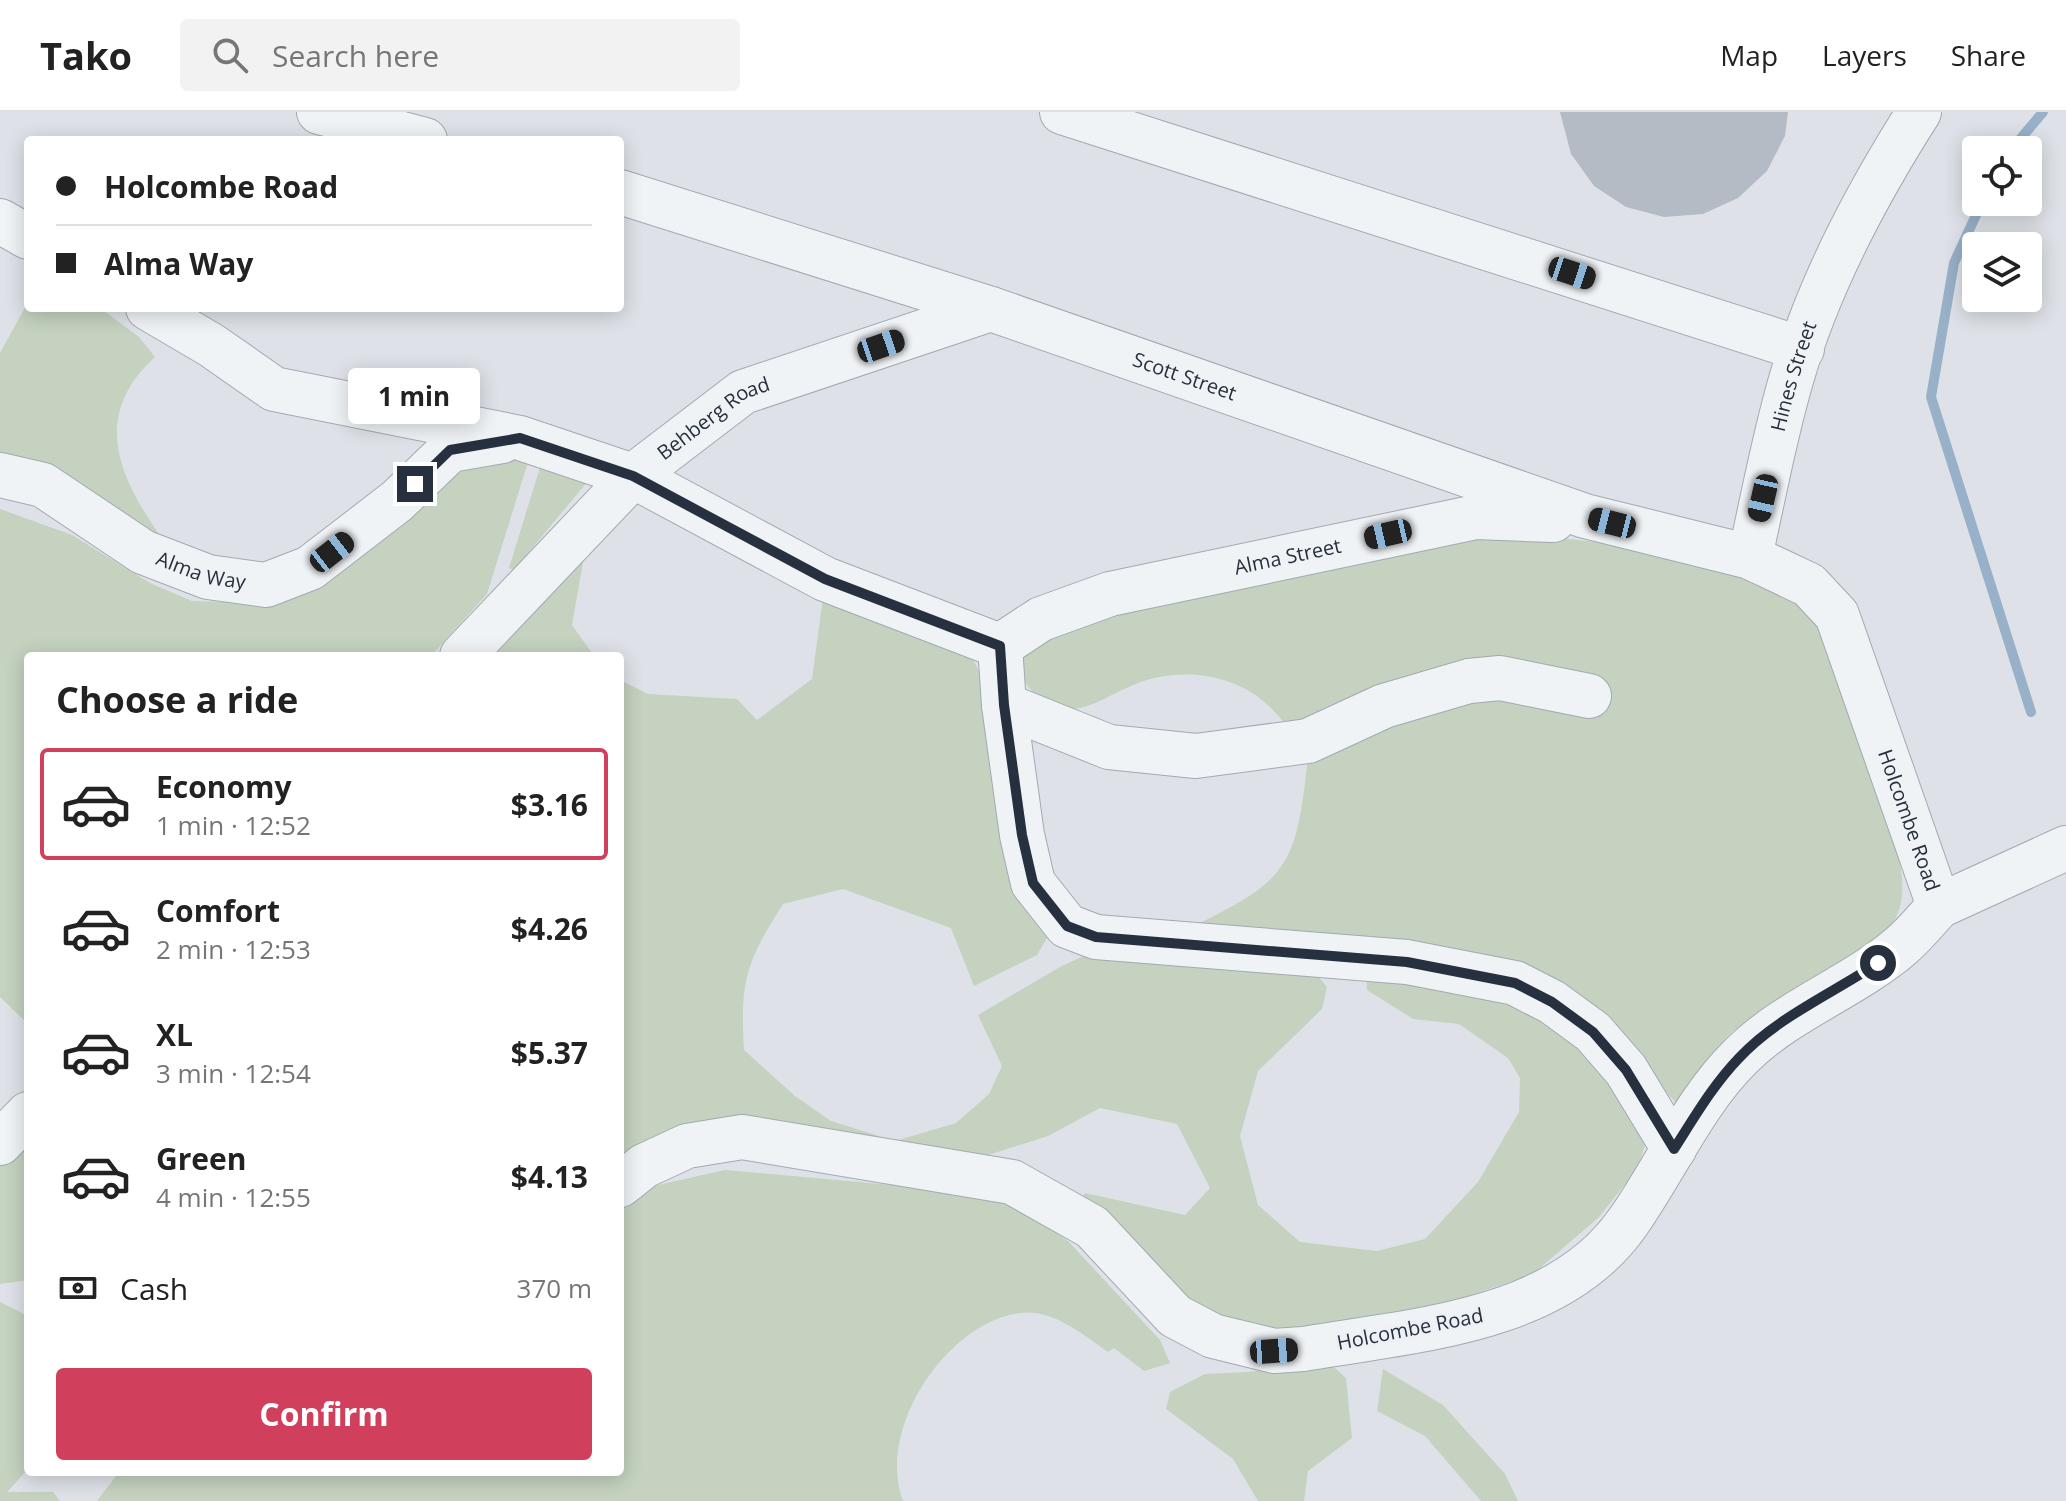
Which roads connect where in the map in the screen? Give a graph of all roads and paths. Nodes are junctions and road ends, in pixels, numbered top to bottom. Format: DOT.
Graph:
graph roads {
  1 [pos="319,112"];
  2 [pos="1062,112"];
  3 [pos="1919,112"];
  4 [pos="410,136"];
  5 [pos="624,193"];
  6 [pos="0,221"];
  7 [pos="24,235"];
  8 [pos="991,309"];
  9 [pos="155,312"];
  10 [pos="1802,349"];
  11 [pos="520,438"];
  12 [pos="0,475"];
  13 [pos="649,483"];
  14 [pos="1585,516"];
  15 [pos="1750,557"];
  16 [pos="1000,646"];
  17 [pos="466,652"];
  18 [pos="1589,696"];
  19 [pos="1004,705"];
  20 [pos="2066,848"];
  21 [pos="1939,906"];
  22 [pos="24,1118"];
  23 [pos="0,1143"];
  24 [pos="1674,1149"];
  25 [pos="624,1182"];
  1 -- 4 [label="lane"];
  2 -- 10 [label="lane"];
  3 -- 10 [label="lane, Hines Street"];
  5 -- 8 [label="lane, Scott Street"];
  6 -- 7 [label="lane"];
  8 -- 13 [label="lane, Behberg Road"];
  8 -- 14 [label="lane, Scott Street"];
  9 -- 11 [label="lane"];
  10 -- 15 [label="lane, Hines Street"];
  11 -- 12 [label="lane, Alma Way"];
  11 -- 13 [label="lane"];
  13 -- 16 [label="lane"];
  13 -- 17 [label="lane, Behberg Road"];
  14 -- 15 [label="lane, Scott Street"];
  14 -- 16 [label="lane, Alma Street"];
  15 -- 21 [label="lane, Holcombe Road"];
  16 -- 19 [label="lane"];
  18 -- 19 [label="lane"];
  19 -- 24 [label="lane"];
  20 -- 21 [label="lane"];
  21 -- 24 [label="lane, Holcombe Road"];
  22 -- 23 [label="lane"];
  24 -- 25 [label="lane, Holcombe Road"];
}
